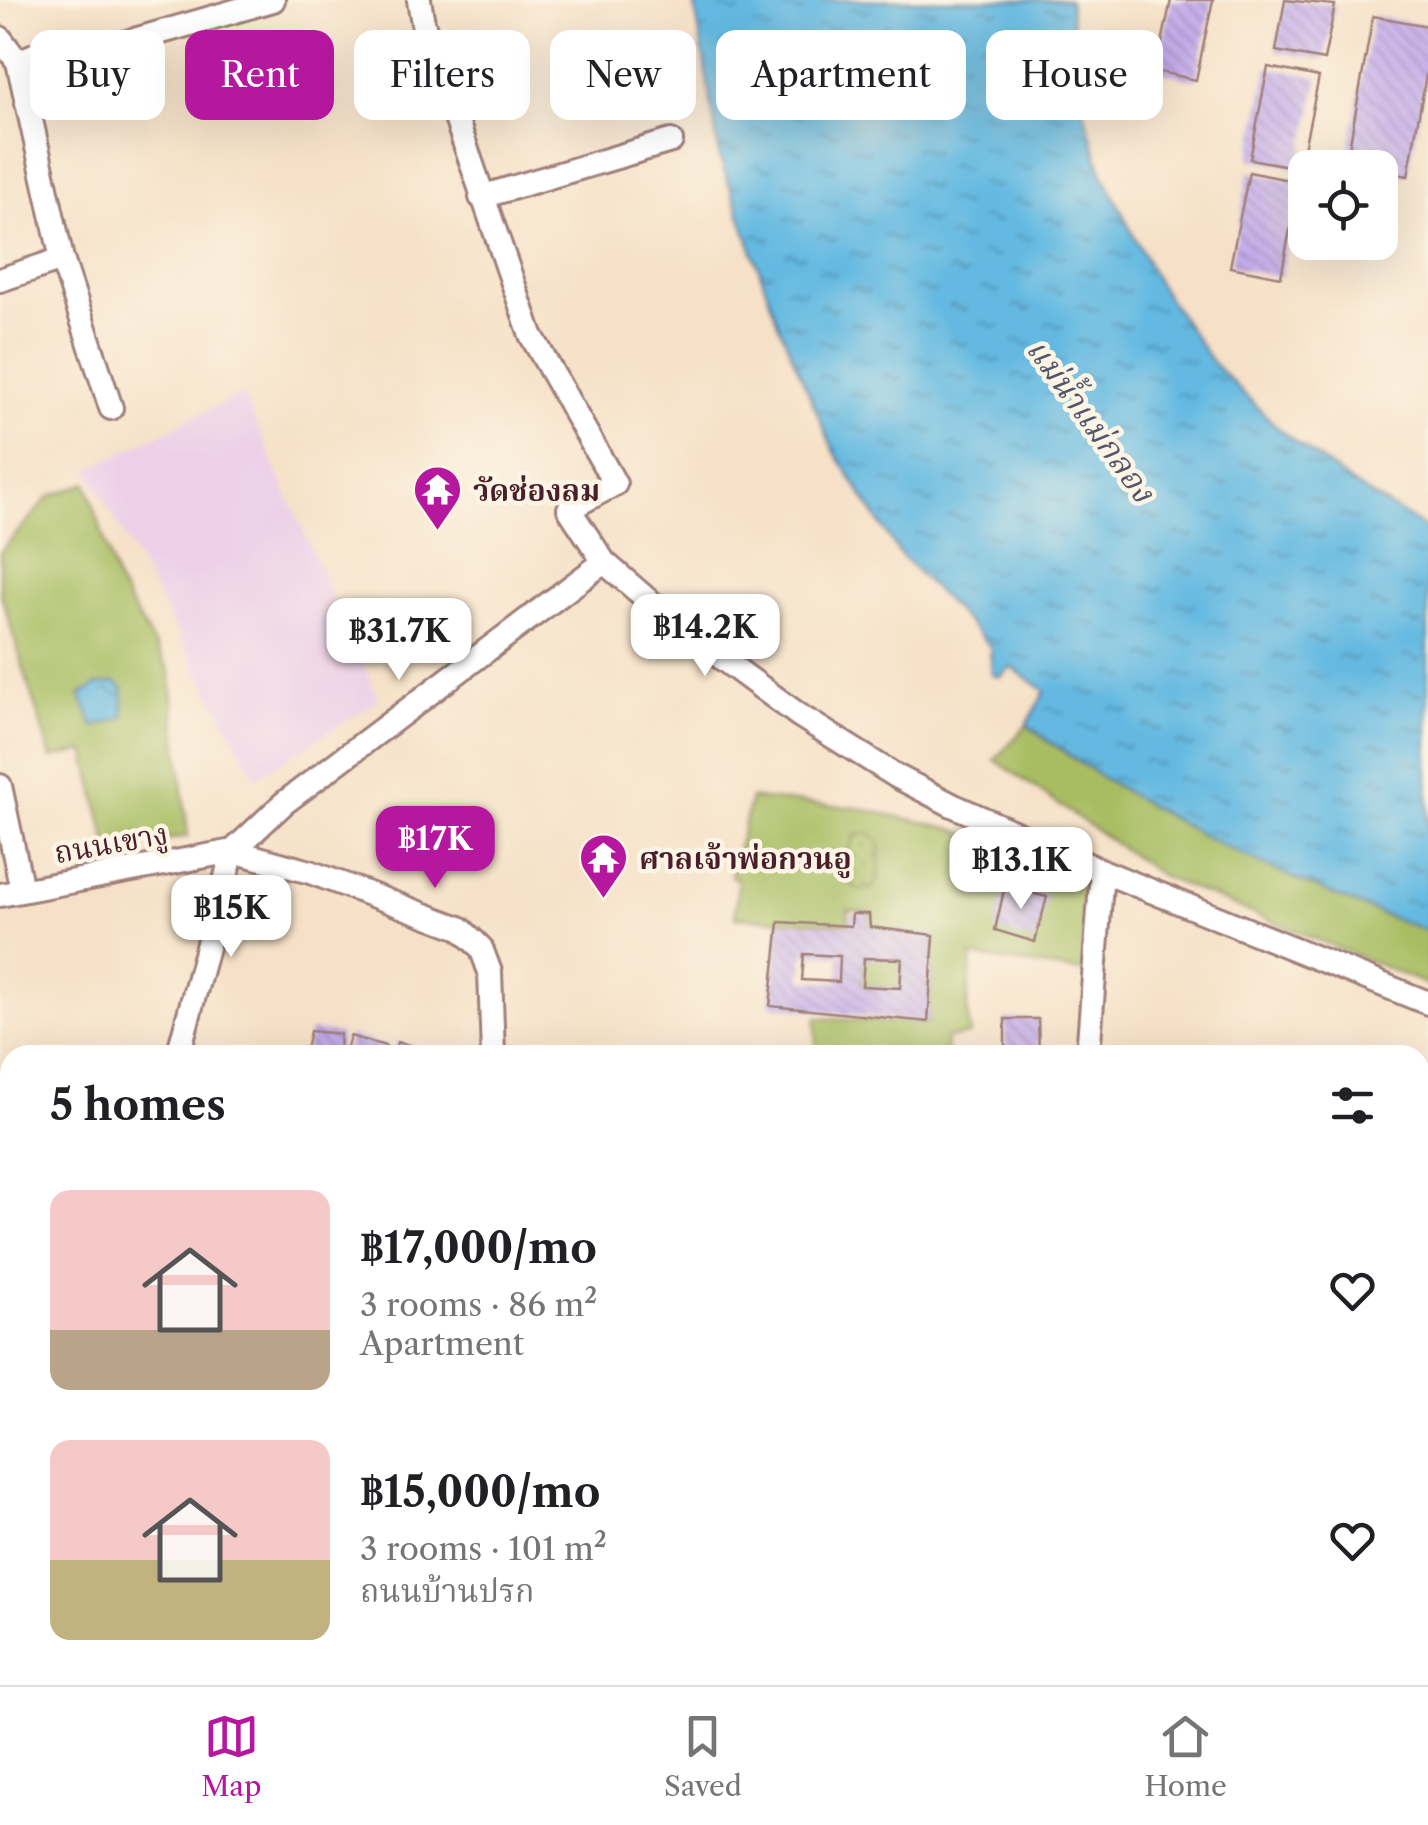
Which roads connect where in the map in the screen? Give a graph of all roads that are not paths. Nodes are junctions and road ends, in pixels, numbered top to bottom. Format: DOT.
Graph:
graph roads {
  1 [pos="273,0"];
  2 [pos="420,0"];
  3 [pos="0,38"];
  4 [pos="18,62"];
  5 [pos="671,140"];
  6 [pos="480,197"];
  7 [pos="62,259"];
  8 [pos="0,280"];
  9 [pos="111,408"];
  10 [pos="604,562"];
  11 [pos="0,786"];
  12 [pos="234,852"];
  13 [pos="1102,871"];
  14 [pos="11,892"];
  15 [pos="1428,1003"];
  16 [pos="181,1045"];
  17 [pos="493,1045"];
  18 [pos="1089,1045"];
  1 -- 4 [label="street"];
  2 -- 6 [label="street"];
  3 -- 4 [label="street"];
  4 -- 7 [label="street"];
  5 -- 6 [label="street"];
  6 -- 10 [label="street"];
  7 -- 8 [label="street"];
  7 -- 9 [label="street"];
  10 -- 12 [label="street"];
  10 -- 13 [label="street"];
  11 -- 14 [label="street"];
  12 -- 14 [label="street, ถนนเขางู"];
  12 -- 16 [label="street"];
  12 -- 17 [label="street"];
  13 -- 15 [label="street"];
  13 -- 18 [label="street"];
}
